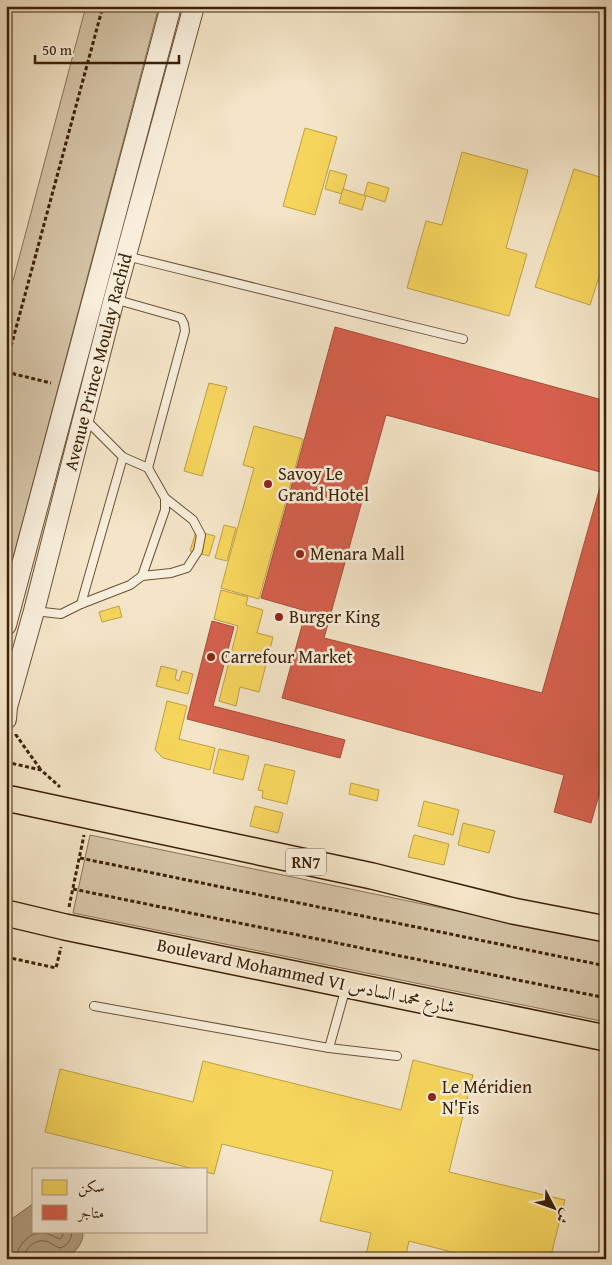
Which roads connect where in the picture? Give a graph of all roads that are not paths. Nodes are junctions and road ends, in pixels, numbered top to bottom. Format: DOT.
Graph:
graph roads {
  1 [pos="171,6"];
  2 [pos="194,6"];
  3 [pos="126,256"];
  4 [pos="114,299"];
  5 [pos="463,339"];
  6 [pos="84,417"];
  7 [pos="123,457"];
  8 [pos="148,468"];
  9 [pos="165,498"];
  10 [pos="142,576"];
  11 [pos="81,604"];
  12 [pos="34,611"];
  13 [pos="6,625"];
  14 [pos="6,719"];
  15 [pos="6,798"];
  16 [pos="6,913"];
  17 [pos="606,929"];
  18 [pos="346,985"];
  19 [pos="94,1006"];
  20 [pos="606,1038"];
  21 [pos="329,1048"];
  22 [pos="397,1056"];
  1 -- 13 [label="street, Avenue Prince Moulay Rachid"];
  2 -- 3 [label="street, Avenue Prince Moulay Rachid"];
  3 -- 4 [label="street, Avenue Prince Moulay Rachid"];
  3 -- 5 [label="lane"];
  4 -- 6 [label="street, Avenue Prince Moulay Rachid"];
  4 -- 8 [label="lane"];
  6 -- 7 [label="lane"];
  6 -- 12 [label="street, Avenue Prince Moulay Rachid"];
  7 -- 8 [label="lane"];
  7 -- 11 [label="lane"];
  8 -- 9 [label="lane"];
  9 -- 10 [label="lane"];
  9 -- 10 [label="lane"];
  10 -- 11 [label="lane"];
  11 -- 12 [label="lane"];
  12 -- 14 [label="street, Avenue Prince Moulay Rachid"];
  15 -- 17 [label="main road, RN7"];
  16 -- 18 [label="main road, Boulevard Mohammed VI شارع محمد السادس"];
  18 -- 20 [label="main road, Boulevard Mohammed VI شارع محمد السادس"];
  18 -- 21 [label="lane"];
  19 -- 21 [label="lane"];
  21 -- 22 [label="lane"];
}
